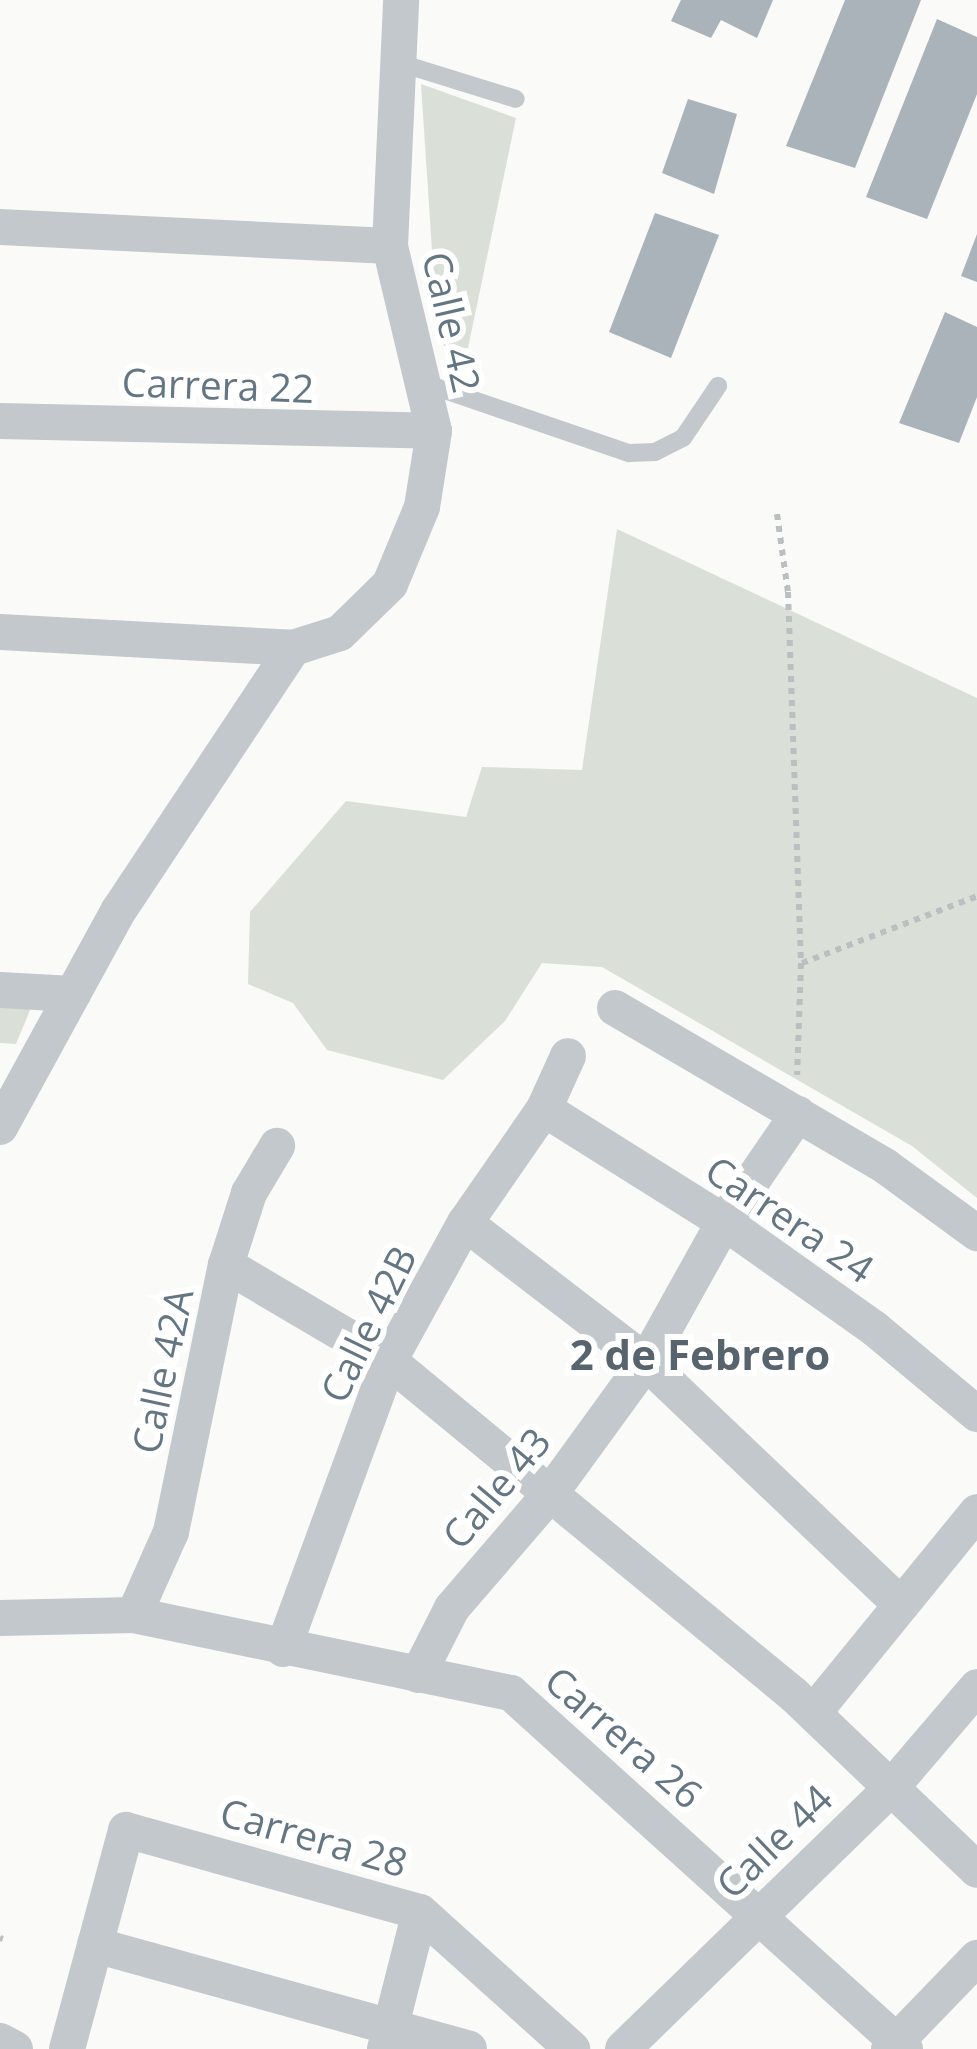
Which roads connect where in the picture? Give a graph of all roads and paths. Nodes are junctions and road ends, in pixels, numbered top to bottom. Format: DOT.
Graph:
graph roads {
  1 [pos="400,0"];
  2 [pos="400,63"];
  3 [pos="517,99"];
  4 [pos="0,227"];
  5 [pos="390,246"];
  6 [pos="424,382"];
  7 [pos="718,386"];
  8 [pos="0,421"];
  9 [pos="434,431"];
  10 [pos="777,514"];
  11 [pos="0,632"];
  12 [pos="293,648"];
  13 [pos="977,896"];
  14 [pos="801,963"];
  15 [pos="0,990"];
  16 [pos="73,994"];
  17 [pos="616,1008"];
  18 [pos="568,1056"];
  19 [pos="544,1109"];
  20 [pos="798,1114"];
  21 [pos="0,1127"];
  22 [pos="278,1146"];
  23 [pos="724,1222"];
  24 [pos="465,1223"];
  25 [pos="977,1233"];
  26 [pos="226,1265"];
  27 [pos="389,1361"];
  28 [pos="646,1362"];
  29 [pos="977,1414"];
  30 [pos="550,1494"];
  31 [pos="977,1512"];
  32 [pos="900,1604"];
  33 [pos="134,1615"];
  34 [pos="0,1618"];
  35 [pos="283,1649"];
  36 [pos="418,1675"];
  37 [pos="977,1687"];
  38 [pos="814,1712"];
  39 [pos="890,1789"];
  40 [pos="977,1870"];
  41 [pos="420,1912"];
  42 [pos="761,1912"];
  43 [pos="95,1945"];
  44 [pos="977,1958"];
  45 [pos="388,2038"];
  46 [pos="0,2041"];
  47 [pos="897,2046"];
  48 [pos="15,2049"];
  49 [pos="67,2049"];
  50 [pos="469,2049"];
  51 [pos="572,2049"];
  52 [pos="623,2049"];
  1 -- 2 [label="street, Calle 42"];
  2 -- 3 [label="lane"];
  2 -- 5 [label="street, Calle 42"];
  4 -- 5 [label="street"];
  5 -- 6 [label="street, Calle 42"];
  6 -- 7 [label="lane"];
  6 -- 9 [label="street, Calle 42"];
  8 -- 9 [label="street, Carrera 22"];
  9 -- 12 [label="street, Calle 42"];
  10 -- 14 [label="path"];
  11 -- 12 [label="street"];
  12 -- 16 [label="street"];
  13 -- 14 [label="path"];
  14 -- 20 [label="path"];
  15 -- 16 [label="street"];
  16 -- 21 [label="street"];
  17 -- 20 [label="street"];
  18 -- 19 [label="street, Calle 42B"];
  19 -- 23 [label="street, Carrera 24"];
  19 -- 24 [label="street, Calle 42B"];
  20 -- 23 [label="street, Calle 43"];
  20 -- 25 [label="street"];
  22 -- 26 [label="street, Calle 42A"];
  23 -- 28 [label="street, Calle 43"];
  23 -- 29 [label="street, Carrera 24"];
  24 -- 27 [label="street, Calle 42B"];
  24 -- 28 [label="street"];
  26 -- 27 [label="street"];
  26 -- 33 [label="street, Calle 42A"];
  27 -- 30 [label="street"];
  27 -- 35 [label="street, Calle 42B"];
  28 -- 30 [label="street, Calle 43"];
  28 -- 32 [label="street"];
  30 -- 36 [label="street, Calle 43"];
  30 -- 38 [label="street"];
  31 -- 32 [label="street"];
  32 -- 38 [label="street"];
  33 -- 34 [label="street, Carrera 26"];
  33 -- 35 [label="street, Carrera 26"];
  35 -- 36 [label="street, Carrera 26"];
  36 -- 42 [label="street, Carrera 26"];
  37 -- 39 [label="street, Calle 44"];
  38 -- 39 [label="street"];
  39 -- 40 [label="street"];
  39 -- 42 [label="street, Calle 44"];
  41 -- 43 [label="street, Carrera 28"];
  41 -- 45 [label="street"];
  41 -- 51 [label="street, Carrera 28"];
  42 -- 47 [label="street, Carrera 26"];
  42 -- 52 [label="street, Calle 44"];
  43 -- 45 [label="street"];
  43 -- 49 [label="street"];
  44 -- 47 [label="street"];
  45 -- 50 [label="street"];
  46 -- 48 [label="street"];
}
